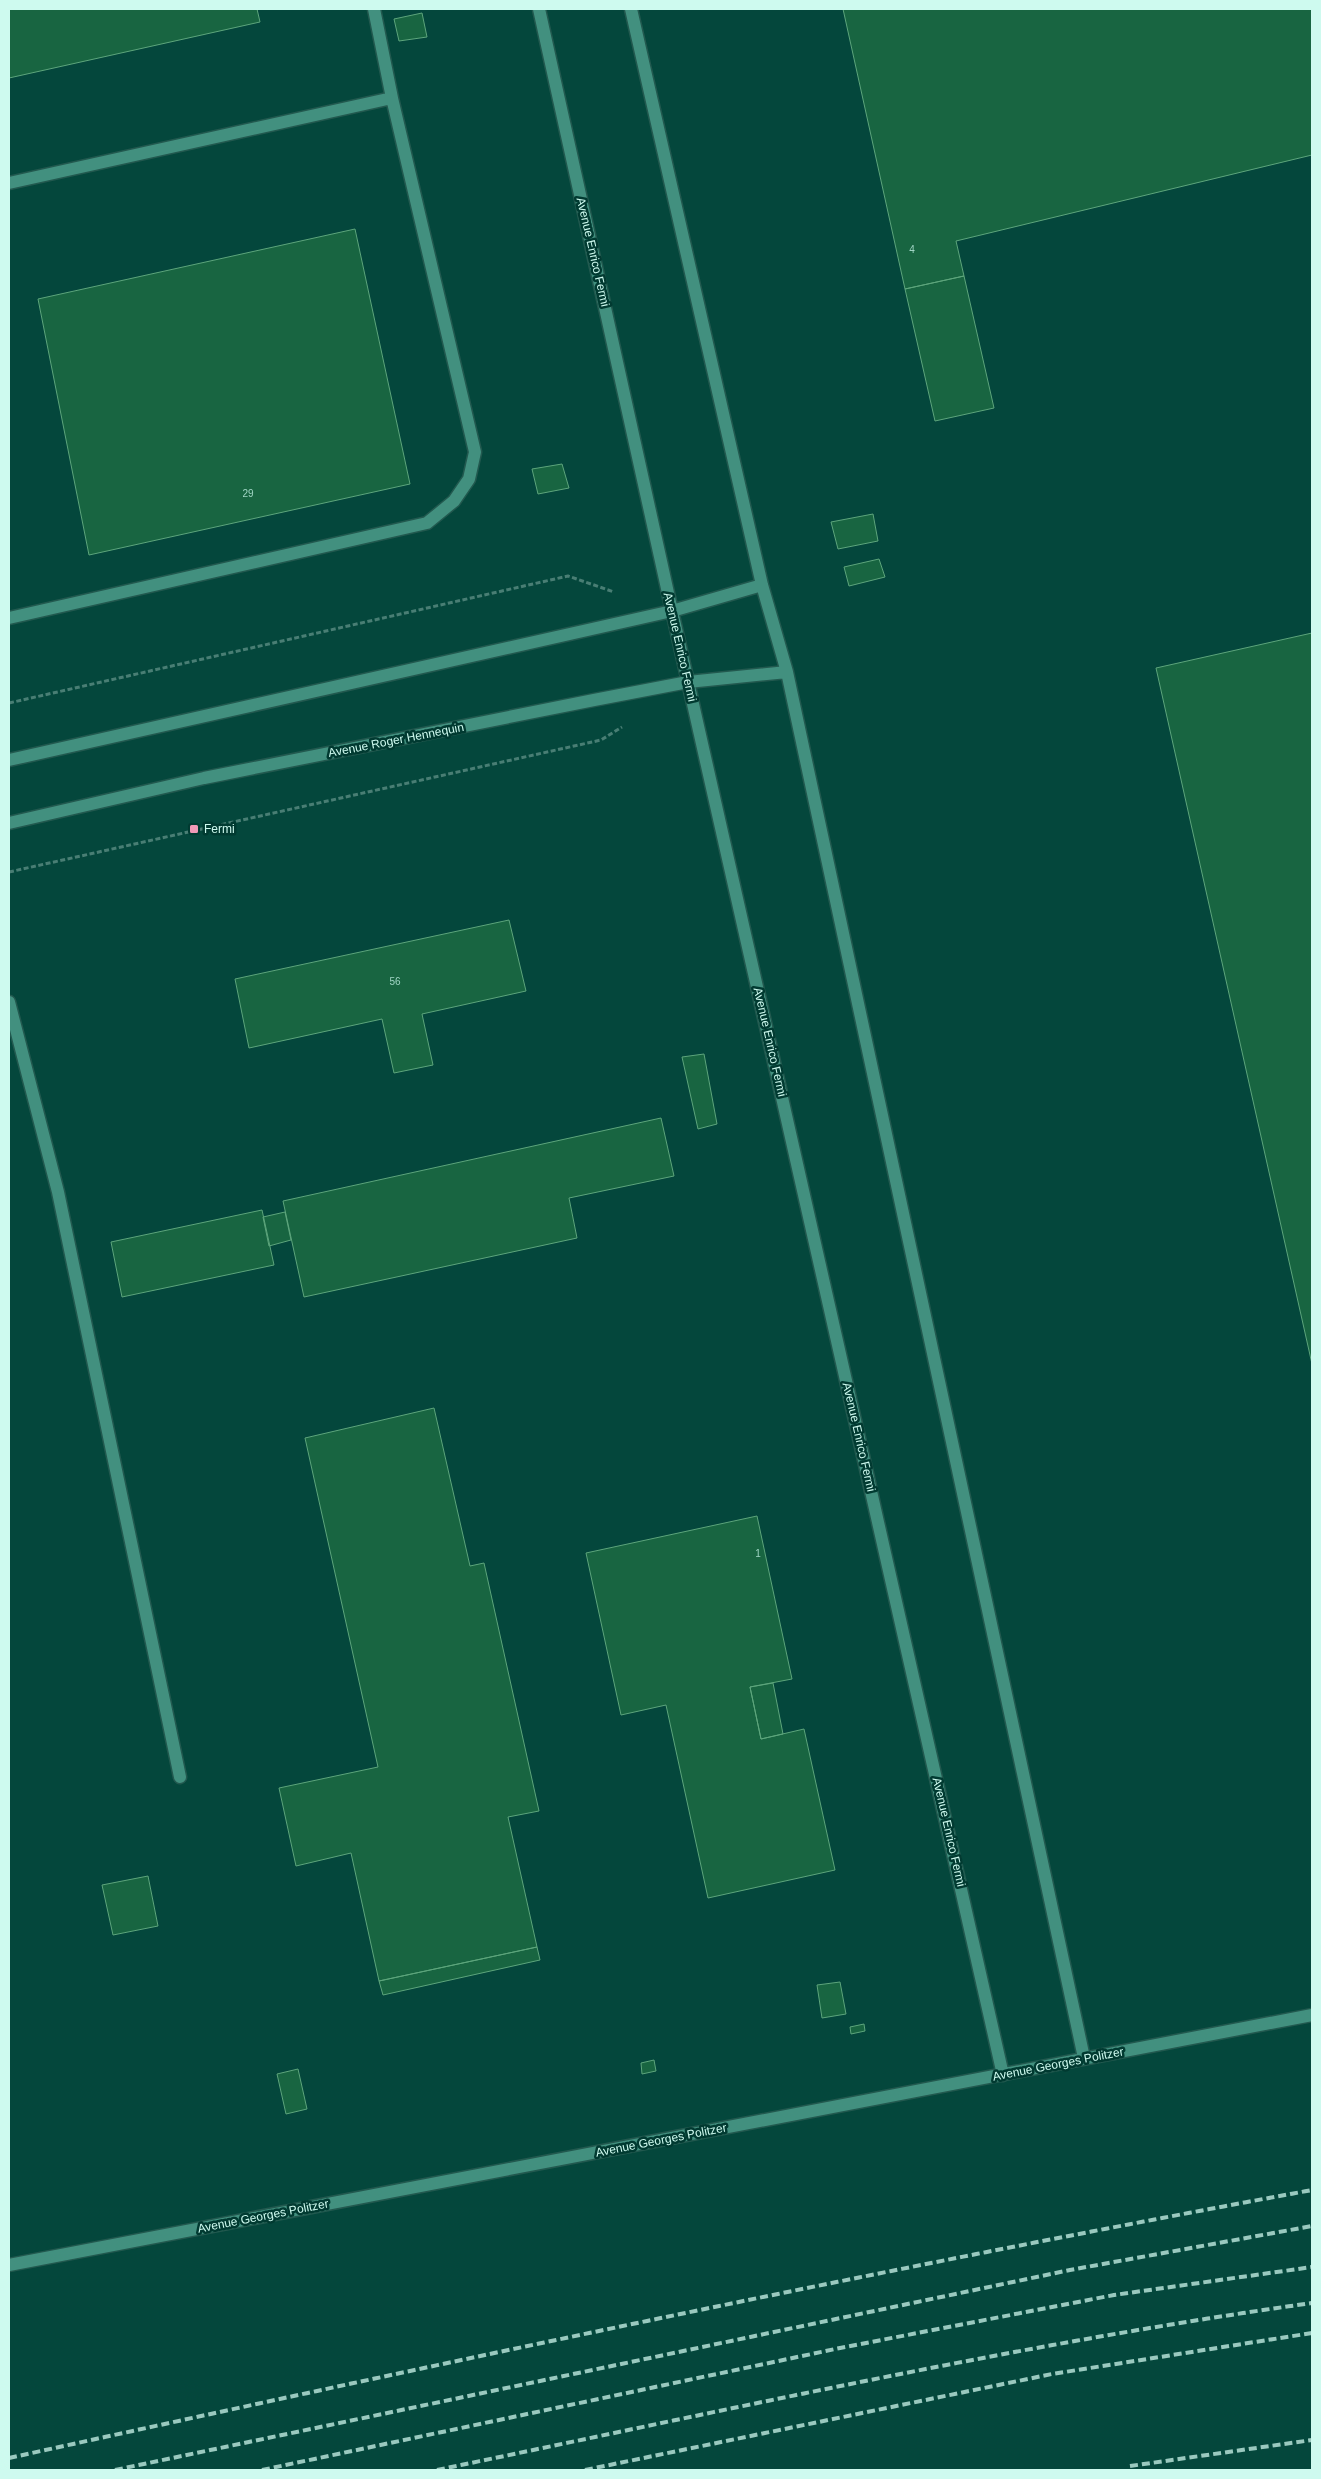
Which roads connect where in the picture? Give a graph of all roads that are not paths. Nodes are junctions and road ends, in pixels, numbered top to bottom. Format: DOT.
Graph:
graph roads {
  1 [pos="374,9"];
  2 [pos="539,9"];
  3 [pos="631,9"];
  4 [pos="392,98"];
  5 [pos="9,182"];
  6 [pos="762,585"];
  7 [pos="672,611"];
  8 [pos="9,618"];
  9 [pos="787,672"];
  10 [pos="688,682"];
  11 [pos="9,760"];
  12 [pos="9,823"];
  13 [pos="9,1002"];
  14 [pos="180,1777"];
  15 [pos="1312,2015"];
  16 [pos="1084,2058"];
  17 [pos="1004,2075"];
  18 [pos="9,2265"];
  1 -- 4 [label="street"];
  2 -- 7 [label="street, Avenue Enrico Fermi"];
  3 -- 6 [label="street"];
  4 -- 5 [label="street"];
  4 -- 8 [label="street"];
  6 -- 7 [label="street"];
  6 -- 9 [label="street"];
  7 -- 10 [label="street, Avenue Enrico Fermi"];
  7 -- 11 [label="street"];
  9 -- 10 [label="street, Avenue Roger Hennequin"];
  9 -- 16 [label="street"];
  10 -- 12 [label="street, Avenue Roger Hennequin"];
  10 -- 17 [label="street, Avenue Enrico Fermi"];
  13 -- 14 [label="street"];
  15 -- 16 [label="street, Avenue Georges Politzer"];
  16 -- 17 [label="street, Avenue Georges Politzer"];
  17 -- 18 [label="street, Avenue Georges Politzer"];
}
